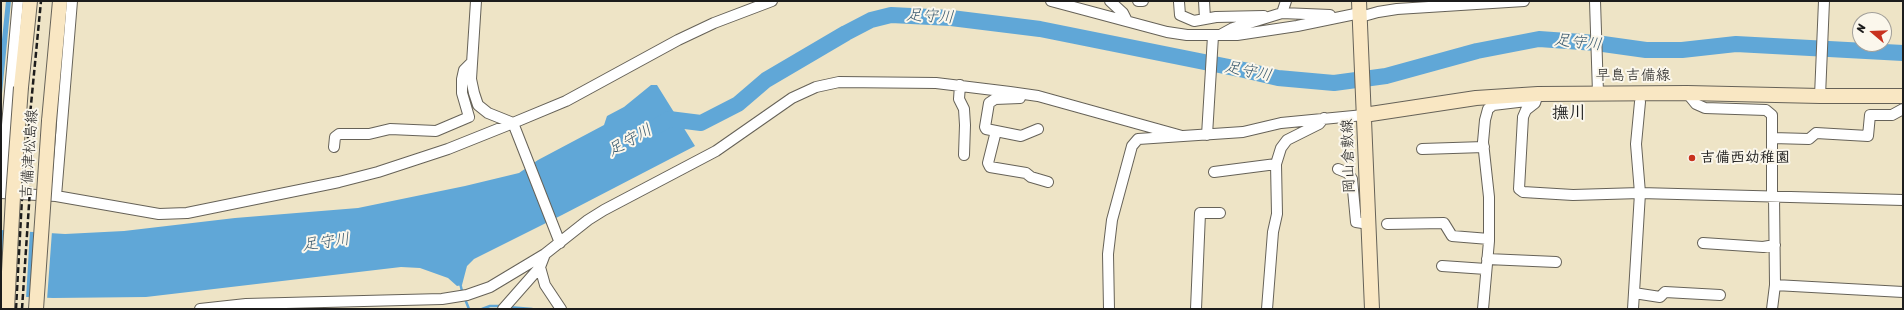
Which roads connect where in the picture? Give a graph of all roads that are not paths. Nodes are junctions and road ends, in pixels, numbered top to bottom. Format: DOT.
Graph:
graph roads {
  1 [pos="18,1"];
  2 [pos="30,1"];
  3 [pos="60,1"];
  4 [pos="72,1"];
  5 [pos="476,1"];
  6 [pos="772,1"];
  7 [pos="1051,1"];
  8 [pos="1110,1"];
  9 [pos="1138,1"];
  10 [pos="1143,1"];
  11 [pos="1204,1"];
  12 [pos="1286,1"];
  13 [pos="1418,1"];
  14 [pos="1524,1"];
  15 [pos="1595,1"];
  16 [pos="1179,2"];
  17 [pos="1824,2"];
  18 [pos="1282,12"];
  19 [pos="1378,12"];
  20 [pos="1358,14"];
  21 [pos="1270,16"];
  22 [pos="1205,19"];
  23 [pos="1127,21"];
  24 [pos="1215,37"];
  25 [pos="472,62"];
  26 [pos="960,85"];
  27 [pos="1598,91"];
  28 [pos="1687,93"];
  29 [pos="1820,94"];
  30 [pos="1038,96"];
  31 [pos="1537,97"];
  32 [pos="1900,99"];
  33 [pos="1640,102"];
  34 [pos="1903,109"];
  35 [pos="1364,111"];
  36 [pos="1324,118"];
  37 [pos="514,125"];
  38 [pos="1038,129"];
  39 [pos="996,131"];
  40 [pos="1207,133"];
  41 [pos="1182,136"];
  42 [pos="1772,138"];
  43 [pos="334,147"];
  44 [pos="1484,147"];
  45 [pos="1422,149"];
  46 [pos="964,155"];
  47 [pos="1276,164"];
  48 [pos="1338,169"];
  49 [pos="1214,172"];
  50 [pos="1048,182"];
  51 [pos="1,193"];
  52 [pos="1640,193"];
  53 [pos="56,196"];
  54 [pos="1773,196"];
  55 [pos="1903,200"];
  56 [pos="1220,213"];
  57 [pos="1368,224"];
  58 [pos="1387,224"];
  59 [pos="1489,239"];
  60 [pos="559,240"];
  61 [pos="1703,243"];
  62 [pos="1775,245"];
  63 [pos="545,254"];
  64 [pos="1556,262"];
  65 [pos="1487,264"];
  66 [pos="1442,266"];
  67 [pos="540,267"];
  68 [pos="1775,286"];
  69 [pos="1903,292"];
  70 [pos="1634,293"];
  71 [pos="1720,295"];
  72 [pos="505,307"];
  73 [pos="560,308"];
  74 [pos="7,309"];
  75 [pos="36,309"];
  76 [pos="200,309"];
  77 [pos="1109,309"];
  78 [pos="1196,309"];
  79 [pos="1267,309"];
  80 [pos="1372,309"];
  81 [pos="1483,309"];
  82 [pos="1634,309"];
  83 [pos="1772,309"];
  1 -- 51 [label="street"];
  2 -- 74 [label="main road, 吉備津松島線, bridge"];
  3 -- 75 [label="main road, 吉備津松島線, bridge"];
  4 -- 53 [label="street"];
  5 -- 25 [label="street"];
  6 -- 37 [label="street"];
  7 -- 23 [label="street"];
  8 -- 23 [label="street"];
  9 -- 10 [label="street"];
  11 -- 22 [label="street"];
  12 -- 18 [label="street"];
  13 -- 19 [label="street"];
  14 -- 19 [label="street"];
  15 -- 27 [label="street"];
  16 -- 22 [label="street"];
  17 -- 29 [label="street"];
  18 -- 20 [label="street"];
  18 -- 21 [label="street"];
  19 -- 20 [label="street"];
  20 -- 24 [label="street"];
  20 -- 35 [label="main road, 岡山倉敷線"];
  21 -- 22 [label="street"];
  21 -- 24 [label="street"];
  23 -- 24 [label="street"];
  24 -- 40 [label="street"];
  25 -- 37 [label="street"];
  25 -- 43 [label="street"];
  26 -- 30 [label="street"];
  26 -- 46 [label="street"];
  26 -- 60 [label="street"];
  27 -- 28 [label="main road, 早島吉備線"];
  27 -- 31 [label="main road, 早島吉備線"];
  28 -- 29 [label="main road, 早島吉備線"];
  28 -- 42 [label="street"];
  29 -- 32 [label="main road, 早島吉備線"];
  30 -- 39 [label="street"];
  30 -- 41 [label="street"];
  31 -- 35 [label="main road, 早島吉備線"];
  31 -- 44 [label="street"];
  31 -- 52 [label="street"];
  33 -- 52 [label="street"];
  34 -- 42 [label="street"];
  35 -- 36 [label="street"];
  35 -- 57 [label="main road, 岡山倉敷線"];
  36 -- 40 [label="street"];
  36 -- 47 [label="street"];
  37 -- 53 [label="street"];
  37 -- 60 [label="street"];
  38 -- 39 [label="street"];
  39 -- 50 [label="street"];
  40 -- 41 [label="street"];
  41 -- 77 [label="street"];
  42 -- 54 [label="street"];
  44 -- 45 [label="street"];
  44 -- 59 [label="street"];
  47 -- 49 [label="street"];
  47 -- 79 [label="street"];
  48 -- 57 [label="street"];
  51 -- 53 [label="street"];
  52 -- 54 [label="street"];
  52 -- 70 [label="street"];
  54 -- 55 [label="street"];
  54 -- 62 [label="street"];
  56 -- 78 [label="street"];
  57 -- 80 [label="main road, 岡山倉敷線"];
  58 -- 59 [label="street"];
  59 -- 65 [label="street"];
  60 -- 63 [label="street"];
  61 -- 62 [label="street"];
  62 -- 68 [label="street"];
  63 -- 67 [label="street"];
  63 -- 76 [label="street"];
  64 -- 65 [label="street"];
  65 -- 66 [label="street"];
  65 -- 81 [label="street"];
  67 -- 72 [label="street"];
  67 -- 73 [label="street"];
  68 -- 69 [label="street"];
  68 -- 83 [label="street"];
  70 -- 71 [label="street"];
  70 -- 82 [label="street"];
}
